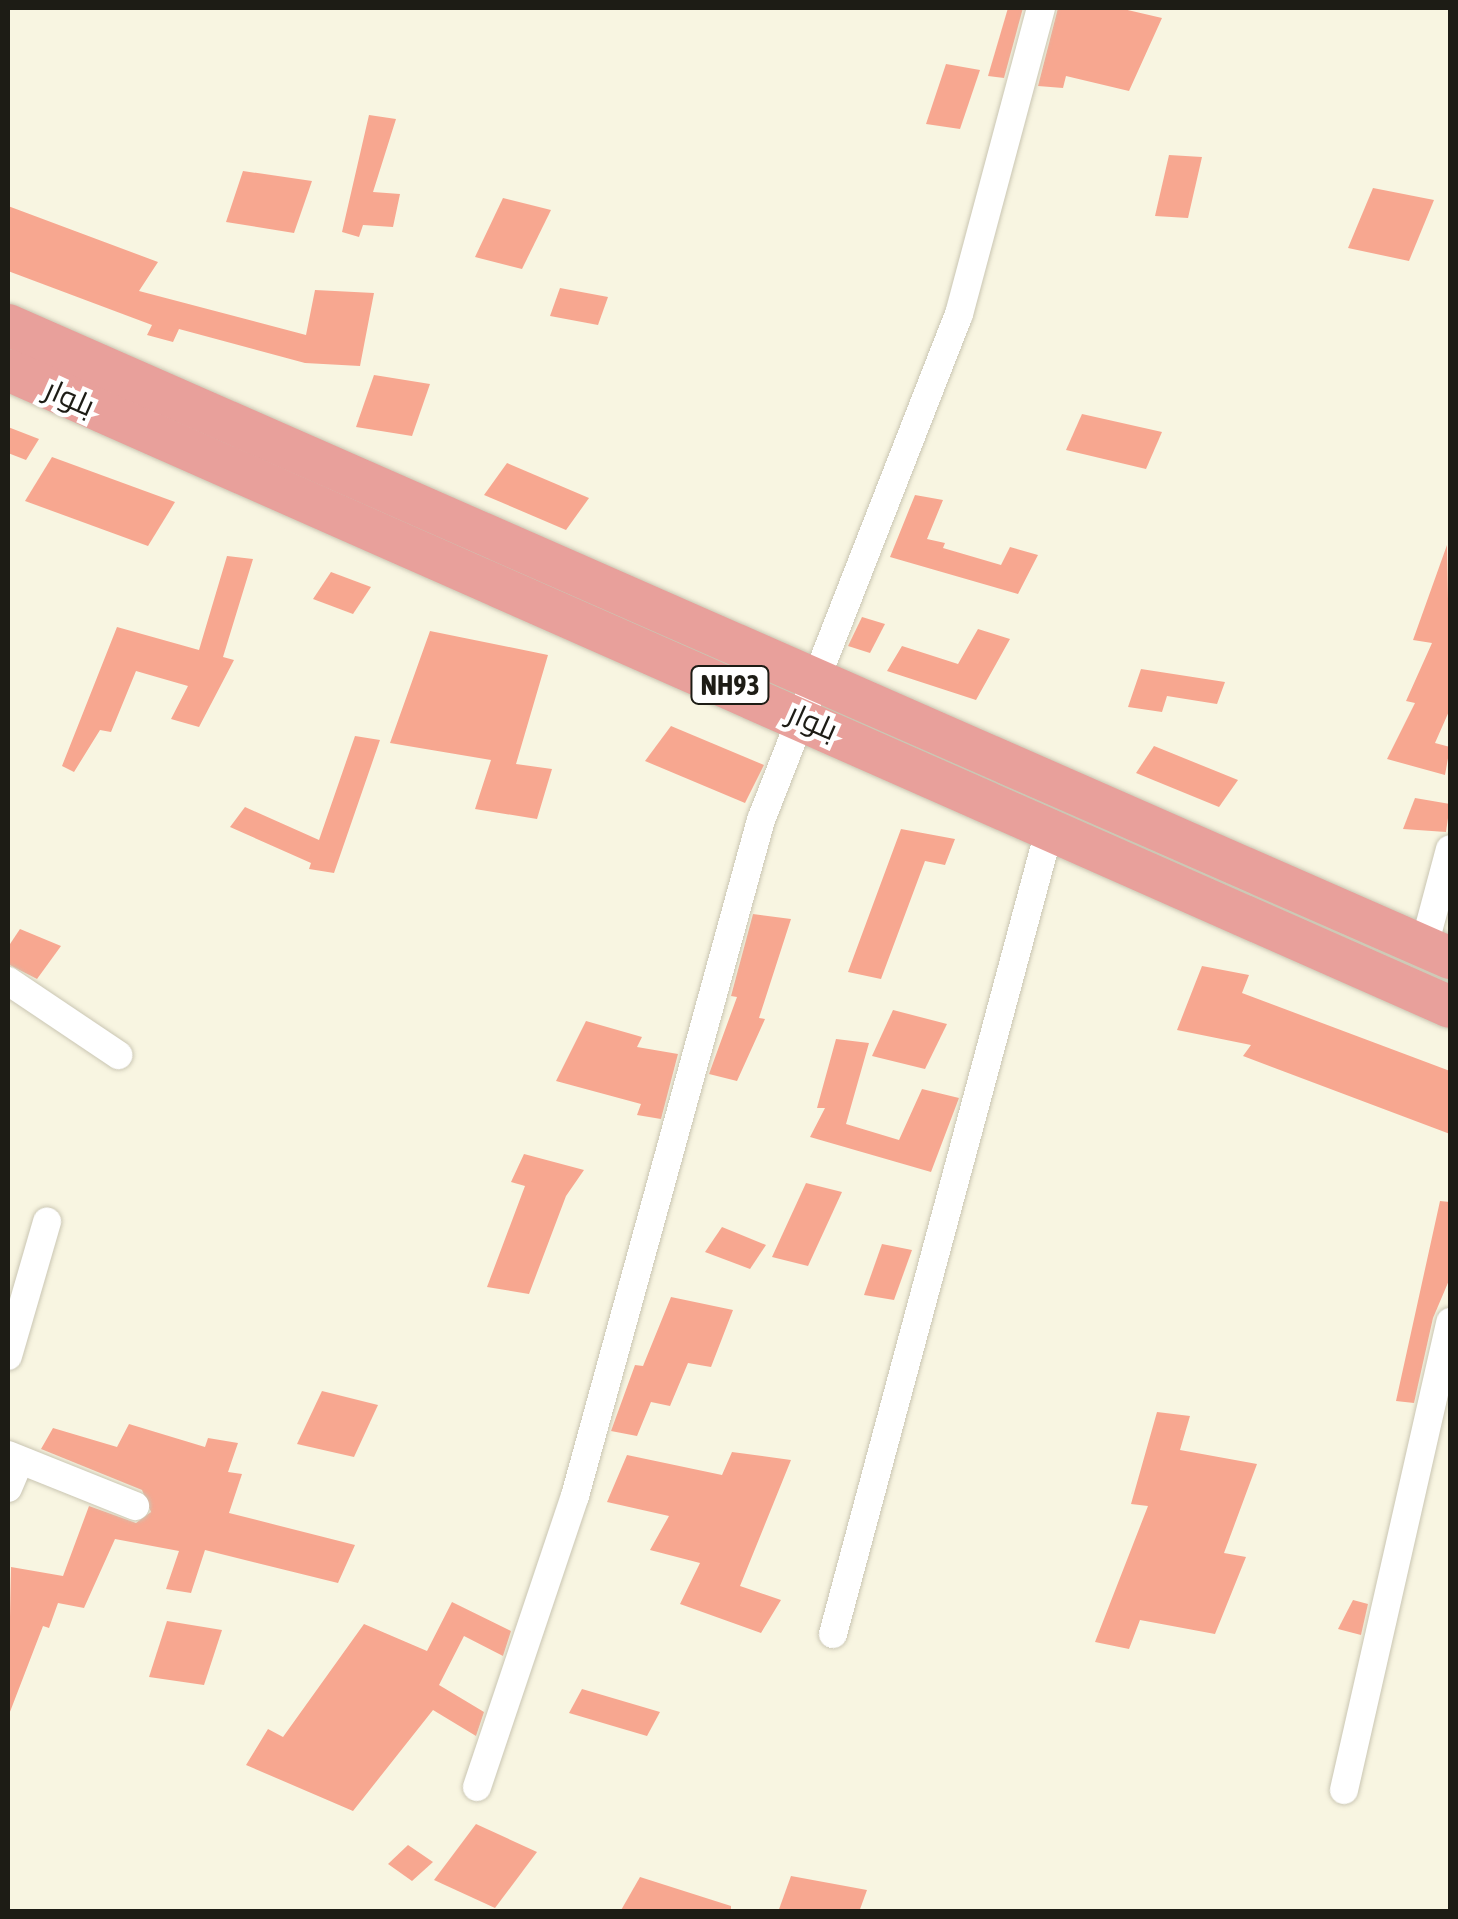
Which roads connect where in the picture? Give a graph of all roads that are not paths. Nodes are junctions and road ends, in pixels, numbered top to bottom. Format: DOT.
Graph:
graph roads {
  1 [pos="1041,8"];
  2 [pos="8,325"];
  3 [pos="8,370"];
  4 [pos="99,390"];
  5 [pos="808,696"];
  6 [pos="1050,827"];
  7 [pos="1450,849"];
  8 [pos="1437,952"];
  9 [pos="8,981"];
  10 [pos="1450,1007"];
  11 [pos="118,1055"];
  12 [pos="47,1222"];
  13 [pos="1450,1322"];
  14 [pos="8,1356"];
  15 [pos="13,1458"];
  16 [pos="8,1488"];
  17 [pos="135,1506"];
  18 [pos="833,1634"];
  19 [pos="477,1788"];
  20 [pos="1344,1790"];
  1 -- 5 [label="street"];
  2 -- 4 [label="main road, بلوار / NH93"];
  3 -- 4 [label="main road, بلوار / NH93"];
  4 -- 5 [label="main road, بلوار / NH93"];
  5 -- 6 [label="main road, بلوار / NH93"];
  5 -- 8 [label="main road, بلوار / NH93"];
  5 -- 19 [label="street"];
  6 -- 10 [label="main road, بلوار / NH93"];
  6 -- 18 [label="street"];
  7 -- 8 [label="street"];
  9 -- 11 [label="street"];
  12 -- 14 [label="street"];
  13 -- 20 [label="street"];
  15 -- 16 [label="street"];
  15 -- 17 [label="street"];
}
